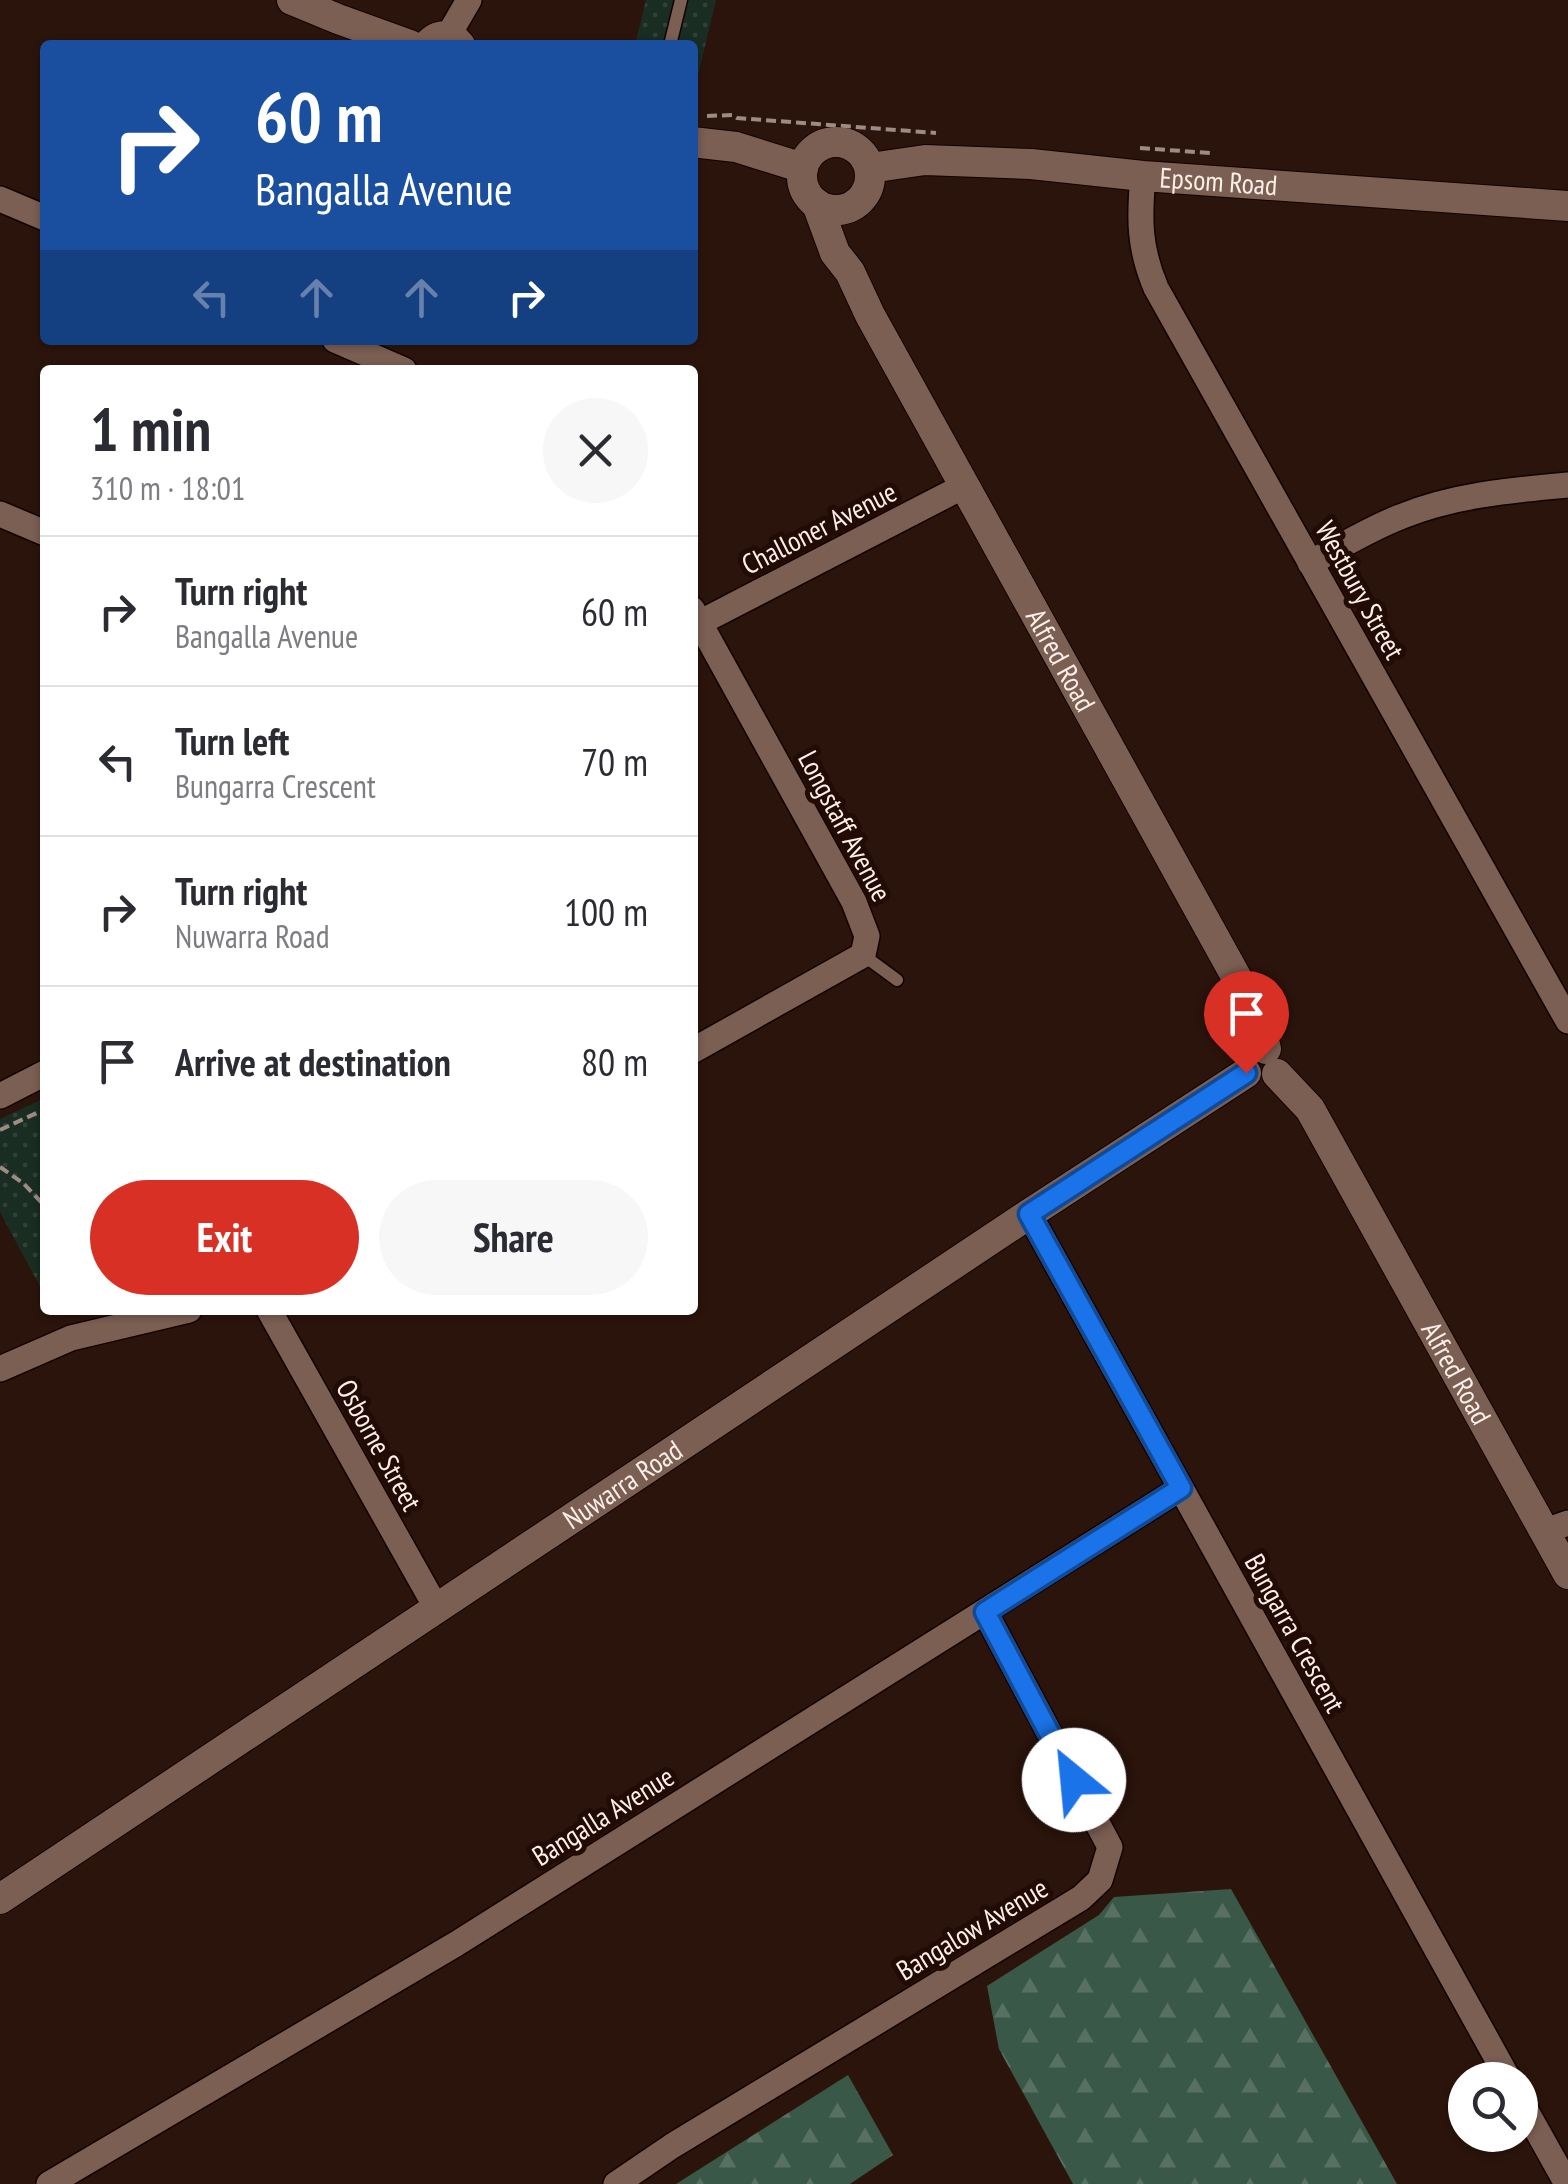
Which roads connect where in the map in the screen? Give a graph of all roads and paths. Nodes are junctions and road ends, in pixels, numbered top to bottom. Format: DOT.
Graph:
graph roads {
  1 [pos="292,0"];
  2 [pos="469,0"];
  3 [pos="681,0"];
  4 [pos="396,40"];
  5 [pos="447,40"];
  6 [pos="671,40"];
  7 [pos="698,143"];
  8 [pos="802,168"];
  9 [pos="1143,176"];
  10 [pos="866,183"];
  11 [pos="0,199"];
  12 [pos="816,204"];
  13 [pos="1568,206"];
  14 [pos="40,216"];
  15 [pos="850,272"];
  16 [pos="346,345"];
  17 [pos="392,365"];
  18 [pos="1568,485"];
  19 [pos="964,486"];
  20 [pos="0,514"];
  21 [pos="40,532"];
  22 [pos="1310,563"];
  23 [pos="698,614"];
  24 [pos="698,619"];
  25 [pos="863,955"];
  26 [pos="897,980"];
  27 [pos="1568,1021"];
  28 [pos="698,1048"];
  29 [pos="1271,1062"];
  30 [pos="40,1076"];
  31 [pos="0,1096"];
  32 [pos="40,1111"];
  33 [pos="0,1130"];
  34 [pos="0,1167"];
  35 [pos="40,1201"];
  36 [pos="1029,1214"];
  37 [pos="156,1315"];
  38 [pos="272,1315"];
  39 [pos="0,1369"];
  40 [pos="1181,1488"];
  41 [pos="1556,1527"];
  42 [pos="1568,1574"];
  43 [pos="437,1609"];
  44 [pos="985,1612"];
  45 [pos="0,1899"];
  46 [pos="1499,2062"];
  47 [pos="1538,2132"];
  48 [pos="50,2184"];
  49 [pos="616,2184"];
  50 [pos="1567,2184"];
  1 -- 4 [label="street"];
  2 -- 5 [label="street"];
  3 -- 6 [label="lane"];
  7 -- 8 [label="street"];
  8 -- 10 [label="street"];
  8 -- 12 [label="street"];
  9 -- 10 [label="street, Epsom Road"];
  9 -- 13 [label="street, Epsom Road"];
  9 -- 22 [label="street, Westbury Street"];
  10 -- 12 [label="street"];
  10 -- 15 [label="street"];
  11 -- 14 [label="street"];
  12 -- 15 [label="street, Alfred Road"];
  15 -- 19 [label="street, Alfred Road"];
  16 -- 17 [label="street"];
  18 -- 22 [label="street"];
  19 -- 23 [label="street, Challoner Avenue"];
  19 -- 29 [label="street, Alfred Road"];
  20 -- 21 [label="street"];
  22 -- 27 [label="street, Westbury Street"];
  24 -- 25 [label="street, Longstaff Avenue"];
  25 -- 26 [label="lane"];
  25 -- 28 [label="street"];
  29 -- 36 [label="street, Nuwarra Road"];
  29 -- 41 [label="street, Alfred Road"];
  30 -- 31 [label="street"];
  32 -- 33 [label="path"];
  34 -- 35 [label="path"];
  36 -- 40 [label="street, Bungarra Crescent"];
  36 -- 43 [label="street, Nuwarra Road"];
  37 -- 39 [label="street"];
  38 -- 43 [label="street, Osborne Street"];
  40 -- 44 [label="street, Bangalla Avenue"];
  40 -- 46 [label="street, Bungarra Crescent"];
  41 -- 42 [label="street, Alfred Road"];
  43 -- 45 [label="street, Nuwarra Road"];
  44 -- 48 [label="street, Bangalla Avenue"];
  44 -- 49 [label="street, Bangalow Avenue"];
  47 -- 50 [label="street"];
}
